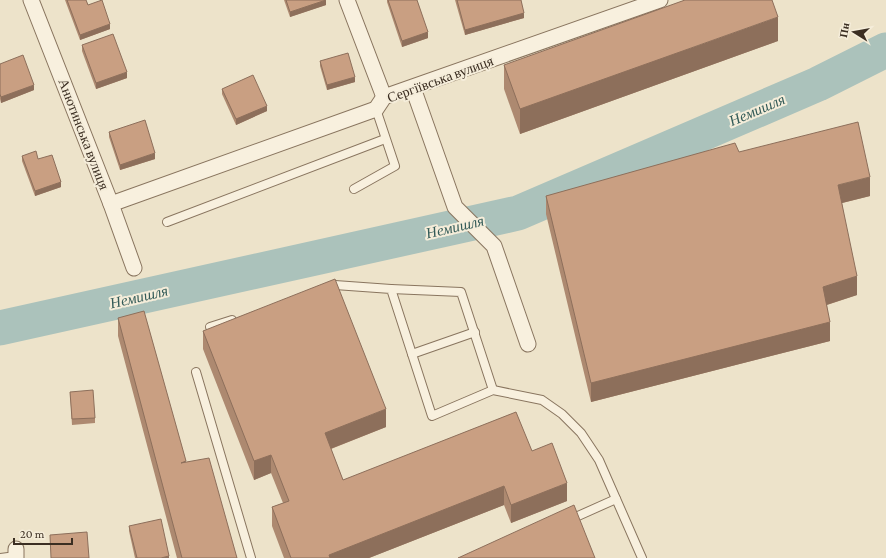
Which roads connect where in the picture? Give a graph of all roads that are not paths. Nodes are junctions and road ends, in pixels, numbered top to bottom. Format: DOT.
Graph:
graph roads {
  1 [pos="31,0"];
  2 [pos="347,0"];
  3 [pos="660,0"];
  4 [pos="413,88"];
  5 [pos="380,103"];
  6 [pos="385,138"];
  7 [pos="354,189"];
  8 [pos="111,204"];
  9 [pos="167,222"];
  10 [pos="134,268"];
  11 [pos="391,289"];
  12 [pos="321,290"];
  13 [pos="240,317"];
  14 [pos="210,327"];
  15 [pos="474,332"];
  16 [pos="528,344"];
  17 [pos="412,354"];
  18 [pos="196,372"];
  19 [pos="493,390"];
  20 [pos="616,498"];
  21 [pos="558,525"];
  22 [pos="16,554"];
  23 [pos="0,558"];
  24 [pos="250,558"];
  25 [pos="642,558"];
  1 -- 8 [label="street, Анютинська вулиця"];
  2 -- 5 [label="street"];
  3 -- 4 [label="street, Сергіївська вулиця"];
  4 -- 5 [label="street, Сергіївська вулиця"];
  4 -- 16 [label="street"];
  5 -- 6 [label="lane"];
  5 -- 8 [label="street, Сергіївська вулиця"];
  6 -- 7 [label="lane"];
  6 -- 9 [label="lane"];
  8 -- 10 [label="street, Анютинська вулиця"];
  11 -- 12 [label="lane"];
  11 -- 15 [label="lane"];
  11 -- 17 [label="lane"];
  13 -- 14 [label="lane"];
  15 -- 17 [label="lane"];
  15 -- 19 [label="lane"];
  17 -- 19 [label="lane"];
  18 -- 24 [label="lane"];
  19 -- 20 [label="lane"];
  20 -- 21 [label="lane"];
  20 -- 25 [label="lane"];
  22 -- 23 [label="lane"];
}
